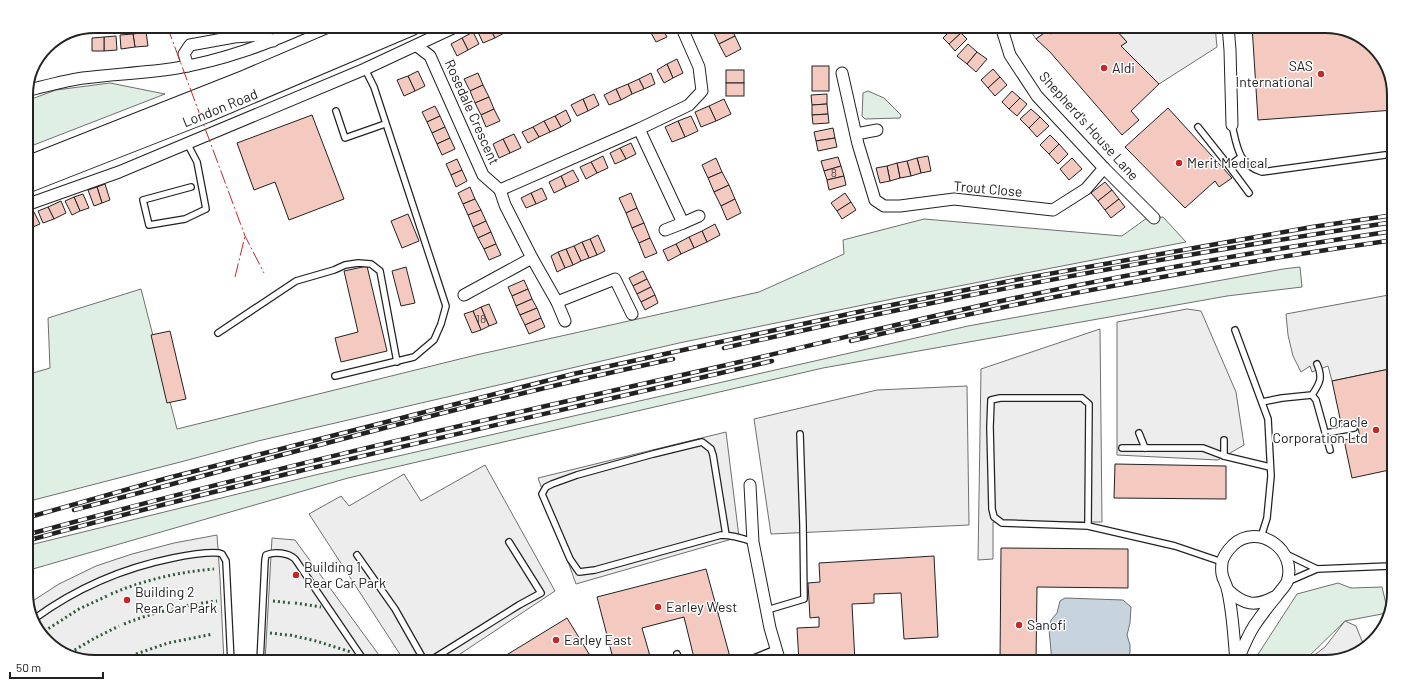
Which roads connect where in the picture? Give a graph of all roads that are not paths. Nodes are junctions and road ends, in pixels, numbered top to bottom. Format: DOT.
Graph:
graph roads {
  1 [pos="291,33"];
  2 [pos="354,33"];
  3 [pos="396,33"];
  4 [pos="443,33"];
  5 [pos="684,33"];
  6 [pos="1003,33"];
  7 [pos="1229,33"];
  8 [pos="273,41"];
  9 [pos="416,46"];
  10 [pos="188,66"];
  11 [pos="365,70"];
  12 [pos="842,73"];
  13 [pos="33,89"];
  14 [pos="336,111"];
  15 [pos="386,124"];
  16 [pos="1232,125"];
  17 [pos="1198,127"];
  18 [pos="639,129"];
  19 [pos="877,130"];
  20 [pos="856,134"];
  21 [pos="187,143"];
  22 [pos="1385,155"];
  23 [pos="1241,157"];
  24 [pos="33,163"];
  25 [pos="1228,166"];
  26 [pos="1104,168"];
  27 [pos="33,181"];
  28 [pos="191,187"];
  29 [pos="500,190"];
  30 [pos="1249,193"];
  31 [pos="33,203"];
  32 [pos="699,216"];
  33 [pos="1154,218"];
  34 [pos="683,223"];
  35 [pos="665,230"];
  36 [pos="532,258"];
  37 [pos="464,295"];
  38 [pos="557,302"];
  39 [pos="632,314"];
  40 [pos="565,321"];
  41 [pos="1235,330"];
  42 [pos="218,333"];
  43 [pos="396,362"];
  44 [pos="1318,364"];
  45 [pos="335,376"];
  46 [pos="1312,395"];
  47 [pos="1262,402"];
  48 [pos="1354,428"];
  49 [pos="1139,433"];
  50 [pos="1326,433"];
  51 [pos="800,434"];
  52 [pos="1224,440"];
  53 [pos="1122,448"];
  54 [pos="1145,448"];
  55 [pos="1330,450"];
  56 [pos="1224,456"];
  57 [pos="1270,467"];
  58 [pos="750,486"];
  59 [pos="1088,526"];
  60 [pos="726,535"];
  61 [pos="1261,537"];
  62 [pos="509,542"];
  63 [pos="753,542"];
  64 [pos="1284,553"];
  65 [pos="357,555"];
  66 [pos="1222,562"];
  67 [pos="1387,565"];
  68 [pos="1317,569"];
  69 [pos="1287,582"];
  70 [pos="1228,590"];
  71 [pos="1276,596"];
  72 [pos="767,610"];
  73 [pos="38,617"];
  74 [pos="231,655"];
  75 [pos="260,655"];
  76 [pos="360,655"];
  77 [pos="423,655"];
  78 [pos="438,655"];
  79 [pos="778,655"];
  80 [pos="1235,655"];
  81 [pos="1240,655"];
  1 -- 8 [label="street"];
  2 -- 24 [label="main road, London Road"];
  3 -- 27 [label="main road, London Road"];
  4 -- 9 [label="street"];
  5 -- 18 [label="street"];
  6 -- 26 [label="street, Shepherd's House Lane"];
  7 -- 16 [label="street"];
  8 -- 10 [label="street"];
  8 -- 10 [label="street"];
  9 -- 11 [label="street"];
  9 -- 29 [label="street, Rosedale Crescent"];
  10 -- 13 [label="street"];
  11 -- 15 [label="lane"];
  11 -- 21 [label="street"];
  12 -- 20 [label="street, Trout Close"];
  14 -- 15 [label="lane"];
  15 -- 43 [label="lane"];
  16 -- 23 [label="lane"];
  17 -- 25 [label="lane"];
  18 -- 29 [label="street"];
  18 -- 34 [label="street"];
  19 -- 20 [label="street"];
  20 -- 26 [label="street, Trout Close"];
  21 -- 28 [label="lane"];
  21 -- 31 [label="street"];
  22 -- 23 [label="lane"];
  23 -- 25 [label="lane"];
  25 -- 30 [label="lane"];
  26 -- 33 [label="street, Shepherd's House Lane"];
  29 -- 36 [label="street, Rosedale Crescent"];
  32 -- 34 [label="street"];
  34 -- 35 [label="street"];
  36 -- 37 [label="street"];
  36 -- 38 [label="street, Rosedale Crescent"];
  38 -- 39 [label="street"];
  38 -- 40 [label="street, Rosedale Crescent"];
  41 -- 47 [label="lane"];
  42 -- 43 [label="lane"];
  43 -- 45 [label="lane"];
  44 -- 46 [label="lane"];
  46 -- 47 [label="lane"];
  46 -- 50 [label="lane"];
  47 -- 57 [label="lane"];
  48 -- 50 [label="lane"];
  49 -- 54 [label="lane"];
  50 -- 55 [label="lane"];
  51 -- 72 [label="lane"];
  52 -- 56 [label="lane"];
  53 -- 54 [label="lane"];
  54 -- 56 [label="lane"];
  56 -- 57 [label="lane"];
  57 -- 61 [label="lane"];
  58 -- 63 [label="street"];
  59 -- 59 [label="lane"];
  59 -- 66 [label="lane"];
  60 -- 60 [label="lane"];
  60 -- 63 [label="lane"];
  61 -- 64 [label="street"];
  61 -- 66 [label="street"];
  62 -- 78 [label="lane"];
  63 -- 72 [label="street"];
  64 -- 68 [label="lane"];
  64 -- 69 [label="street"];
  65 -- 77 [label="lane"];
  66 -- 70 [label="street"];
  67 -- 68 [label="lane"];
  68 -- 69 [label="lane"];
  69 -- 71 [label="street"];
  70 -- 71 [label="street"];
  70 -- 80 [label="street"];
  71 -- 81 [label="street"];
  72 -- 79 [label="street"];
  73 -- 74 [label="lane"];
  75 -- 76 [label="lane"];
}
